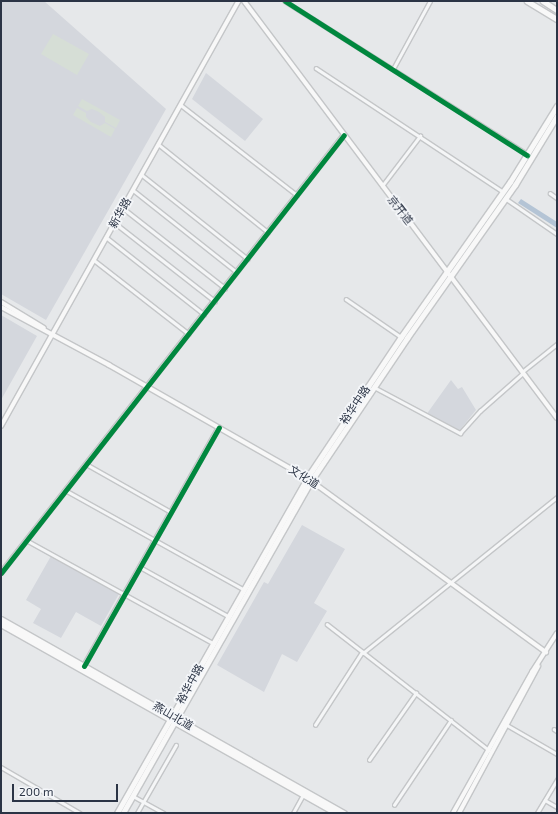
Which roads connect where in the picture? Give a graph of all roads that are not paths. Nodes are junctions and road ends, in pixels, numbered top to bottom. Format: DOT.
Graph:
graph roads {
  1 [pos="239,1"];
  2 [pos="244,1"];
  3 [pos="285,1"];
  4 [pos="430,1"];
  5 [pos="527,1"];
  6 [pos="543,1"];
  7 [pos="557,10"];
  8 [pos="557,19"];
  9 [pos="316,68"];
  10 [pos="392,69"];
  11 [pos="180,105"];
  12 [pos="557,106"];
  13 [pos="557,116"];
  14 [pos="344,135"];
  15 [pos="420,136"];
  16 [pos="158,144"];
  17 [pos="527,155"];
  18 [pos="142,175"];
  19 [pos="382,186"];
  20 [pos="133,190"];
  21 [pos="503,192"];
  22 [pos="550,193"];
  23 [pos="297,196"];
  24 [pos="505,198"];
  25 [pos="557,198"];
  26 [pos="123,208"];
  27 [pos="115,223"];
  28 [pos="268,232"];
  29 [pos="557,234"];
  30 [pos="106,237"];
  31 [pos="248,259"];
  32 [pos="94,260"];
  33 [pos="238,272"];
  34 [pos="449,274"];
  35 [pos="225,288"];
  36 [pos="346,299"];
  37 [pos="215,301"];
  38 [pos="1,302"];
  39 [pos="1,307"];
  40 [pos="205,314"];
  41 [pos="46,330"];
  42 [pos="52,334"];
  43 [pos="189,335"];
  44 [pos="401,337"];
  45 [pos="557,344"];
  46 [pos="523,372"];
  47 [pos="374,386"];
  48 [pos="148,387"];
  49 [pos="557,418"];
  50 [pos="1,426"];
  51 [pos="218,427"];
  52 [pos="88,465"];
  53 [pos="309,480"];
  54 [pos="67,491"];
  55 [pos="557,497"];
  56 [pos="170,512"];
  57 [pos="155,540"];
  58 [pos="28,541"];
  59 [pos="1,564"];
  60 [pos="6,567"];
  61 [pos="140,567"];
  62 [pos="1,573"];
  63 [pos="450,581"];
  64 [pos="243,590"];
  65 [pos="124,594"];
  66 [pos="228,616"];
  67 [pos="1,619"];
  68 [pos="1,624"];
  69 [pos="327,624"];
  70 [pos="557,633"];
  71 [pos="213,643"];
  72 [pos="363,652"];
  73 [pos="546,652"];
  74 [pos="539,664"];
  75 [pos="84,666"];
  76 [pos="416,694"];
  77 [pos="173,719"];
  78 [pos="451,720"];
  79 [pos="315,725"];
  80 [pos="507,725"];
  81 [pos="176,745"];
  82 [pos="489,750"];
  83 [pos="557,754"];
  84 [pos="369,760"];
  85 [pos="1,767"];
  86 [pos="557,780"];
  87 [pos="303,794"];
  88 [pos="133,796"];
  89 [pos="545,800"];
  90 [pos="143,802"];
  91 [pos="394,805"];
  92 [pos="557,807"];
  93 [pos="327,811"];
  94 [pos="80,813"];
  95 [pos="117,813"];
  96 [pos="123,813"];
  97 [pos="137,813"];
  98 [pos="164,813"];
  99 [pos="293,813"];
  100 [pos="336,813"];
  101 [pos="344,813"];
  102 [pos="453,813"];
  103 [pos="458,813"];
  104 [pos="537,813"];
  1 -- 11 [label="main road, 新华路"];
  2 -- 14 [label="main road, 京开道"];
  3 -- 10 [label="street"];
  4 -- 10 [label="street"];
  5 -- 8 [label="main road"];
  6 -- 7 [label="main road"];
  9 -- 15 [label="street"];
  10 -- 17 [label="street"];
  11 -- 16 [label="main road, 新华路"];
  11 -- 23 [label="street"];
  12 -- 17 [label="main road, 裕华中路"];
  13 -- 24 [label="main road, 裕华中路"];
  14 -- 19 [label="main road, 京开道"];
  14 -- 23 [label="main road"];
  15 -- 19 [label="street"];
  15 -- 21 [label="street"];
  16 -- 18 [label="main road, 新华路"];
  16 -- 28 [label="street"];
  17 -- 21 [label="main road, 裕华中路"];
  18 -- 20 [label="main road, 新华路"];
  18 -- 31 [label="street"];
  19 -- 34 [label="main road, 京开道"];
  20 -- 26 [label="main road, 新华路"];
  20 -- 33 [label="street"];
  21 -- 34 [label="main road, 裕华中路"];
  22 -- 25 [label="street"];
  23 -- 28 [label="main road"];
  24 -- 29 [label="street"];
  24 -- 34 [label="main road, 裕华中路"];
  26 -- 27 [label="main road, 新华路"];
  26 -- 35 [label="street"];
  27 -- 30 [label="main road, 新华路"];
  27 -- 37 [label="street"];
  28 -- 31 [label="main road"];
  30 -- 32 [label="main road, 新华路"];
  30 -- 40 [label="street"];
  31 -- 33 [label="main road"];
  32 -- 42 [label="main road, 新华路"];
  32 -- 43 [label="street"];
  33 -- 35 [label="main road"];
  34 -- 44 [label="main road, 裕华中路"];
  34 -- 46 [label="main road, 京开道"];
  34 -- 47 [label="main road, 裕华中路"];
  35 -- 37 [label="main road"];
  36 -- 44 [label="street"];
  37 -- 40 [label="main road"];
  38 -- 41 [label="main road, 文化道"];
  39 -- 41 [label="main road, 文化道"];
  40 -- 43 [label="main road"];
  41 -- 42 [label="main road, 文化道"];
  42 -- 48 [label="main road, 文化道"];
  42 -- 50 [label="main road, 新华路"];
  43 -- 48 [label="main road"];
  44 -- 53 [label="main road, 裕华中路"];
  45 -- 46 [label="street"];
  46 -- 47 [label="street"];
  46 -- 49 [label="main road, 京开道"];
  47 -- 53 [label="main road, 裕华中路"];
  48 -- 51 [label="main road, 文化道"];
  48 -- 52 [label="main road"];
  51 -- 53 [label="main road, 文化道"];
  51 -- 56 [label="main road"];
  52 -- 54 [label="main road"];
  52 -- 56 [label="street"];
  53 -- 63 [label="main road, 文化道"];
  53 -- 64 [label="main road, 裕华中路"];
  53 -- 77 [label="main road, 裕华中路"];
  54 -- 57 [label="street"];
  54 -- 58 [label="main road"];
  55 -- 63 [label="street"];
  56 -- 57 [label="main road"];
  57 -- 61 [label="main road"];
  57 -- 64 [label="street"];
  58 -- 60 [label="main road"];
  58 -- 65 [label="street"];
  59 -- 60 [label="street"];
  60 -- 62 [label="main road"];
  61 -- 65 [label="main road"];
  61 -- 66 [label="street"];
  63 -- 72 [label="street"];
  63 -- 73 [label="main road, 文化道"];
  64 -- 66 [label="main road, 裕华中路"];
  65 -- 71 [label="street"];
  65 -- 75 [label="main road"];
  66 -- 71 [label="main road, 裕华中路"];
  67 -- 75 [label="main road, 燕山北道"];
  68 -- 77 [label="main road, 燕山北道"];
  69 -- 72 [label="street"];
  70 -- 73 [label="main road"];
  71 -- 77 [label="main road, 裕华中路"];
  72 -- 76 [label="street"];
  72 -- 79 [label="street"];
  73 -- 74 [label="main road"];
  74 -- 80 [label="main road"];
  74 -- 82 [label="main road"];
  75 -- 77 [label="main road, 燕山北道"];
  76 -- 78 [label="street"];
  76 -- 84 [label="street"];
  77 -- 87 [label="main road, 燕山北道"];
  77 -- 88 [label="main road"];
  77 -- 95 [label="main road"];
  77 -- 101 [label="main road, 燕山北道"];
  78 -- 82 [label="street"];
  78 -- 91 [label="street"];
  80 -- 83 [label="street"];
  80 -- 103 [label="main road"];
  81 -- 90 [label="street"];
  82 -- 102 [label="main road"];
  85 -- 94 [label="street"];
  86 -- 89 [label="street"];
  87 -- 93 [label="main road, 燕山北道"];
  87 -- 99 [label="street"];
  88 -- 90 [label="street"];
  88 -- 96 [label="main road"];
  89 -- 92 [label="street"];
  89 -- 104 [label="street"];
  90 -- 97 [label="street"];
  90 -- 98 [label="street"];
  93 -- 100 [label="main road, 燕山北道"];
}
